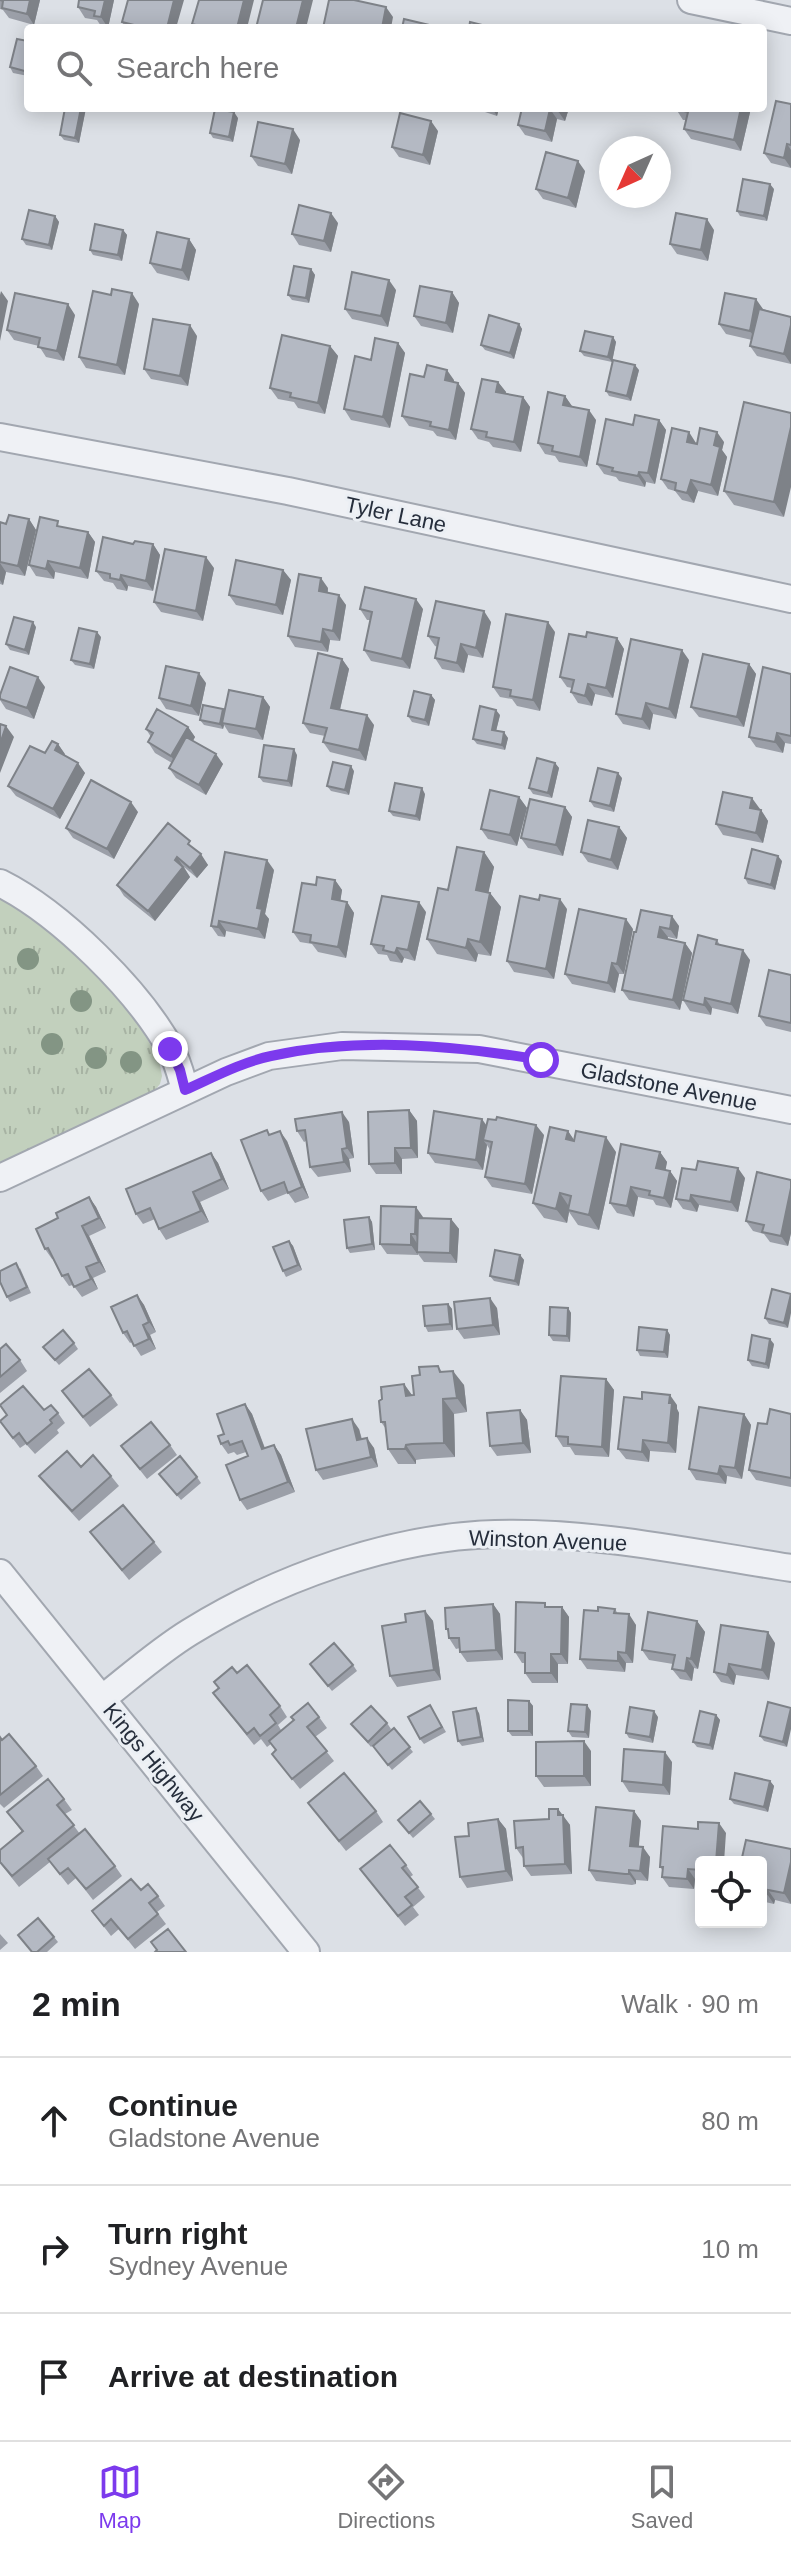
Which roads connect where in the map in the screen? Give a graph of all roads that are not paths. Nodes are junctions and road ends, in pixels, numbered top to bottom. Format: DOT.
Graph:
graph roads {
  1 [pos="691,0"];
  2 [pos="791,21"];
  3 [pos="0,437"];
  4 [pos="791,599"];
  5 [pos="0,883"];
  6 [pos="185,1090"];
  7 [pos="791,1110"];
  8 [pos="0,1178"];
  9 [pos="791,1568"];
  10 [pos="0,1573"];
  11 [pos="103,1698"];
  12 [pos="306,1952"];
  1 -- 2 [label="street"];
  3 -- 4 [label="street, Tyler Lane"];
  5 -- 6 [label="street"];
  6 -- 7 [label="street, Gladstone Avenue"];
  6 -- 8 [label="street, Gladstone Avenue"];
  9 -- 11 [label="street, Winston Avenue"];
  10 -- 11 [label="street, Kings Highway"];
  11 -- 12 [label="street, Kings Highway"];
}
